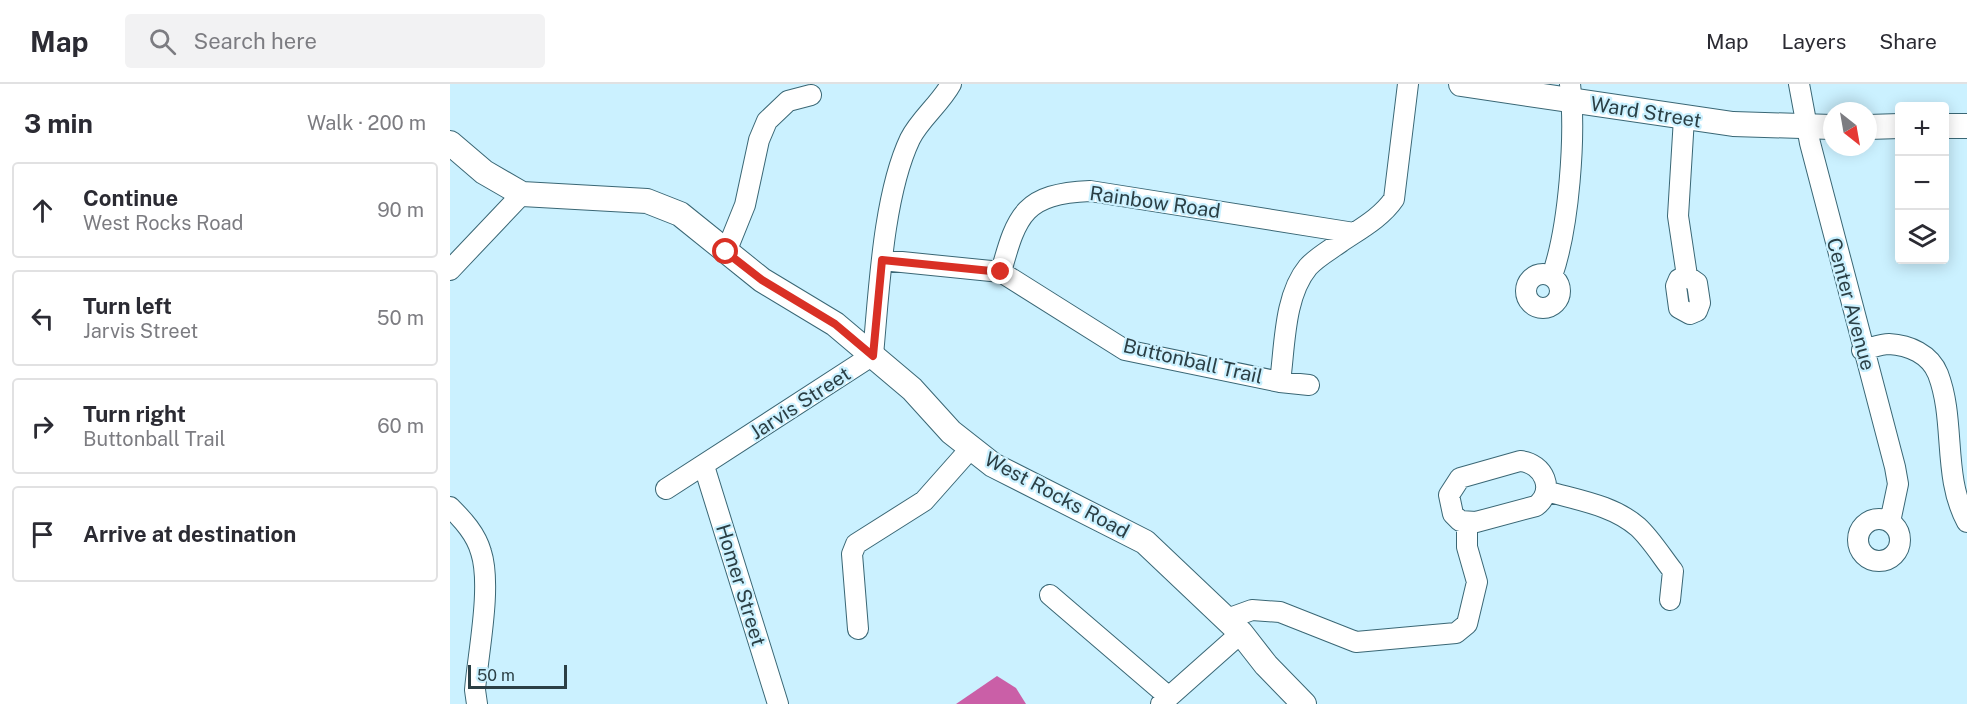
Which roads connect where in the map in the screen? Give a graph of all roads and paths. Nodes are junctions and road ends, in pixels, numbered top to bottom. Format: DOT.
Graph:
graph roads {
  1 [pos="951,84"];
  2 [pos="1408,84"];
  3 [pos="1461,84"];
  4 [pos="1799,84"];
  5 [pos="1571,92"];
  6 [pos="812,95"];
  7 [pos="1684,118"];
  8 [pos="1895,126"];
  9 [pos="1949,126"];
  10 [pos="1967,126"];
  11 [pos="1823,127"];
  12 [pos="1877,127"];
  13 [pos="1806,128"];
  14 [pos="450,143"];
  15 [pos="522,194"];
  16 [pos="1354,233"];
  17 [pos="726,252"];
  18 [pos="882,260"];
  19 [pos="450,270"];
  20 [pos="1001,272"];
  21 [pos="1552,276"];
  22 [pos="1687,276"];
  23 [pos="1862,350"];
  24 [pos="873,356"];
  25 [pos="1280,382"];
  26 [pos="1309,385"];
  27 [pos="971,448"];
  28 [pos="704,466"];
  29 [pos="666,489"];
  30 [pos="1546,491"];
  31 [pos="450,507"];
  32 [pos="1890,522"];
  33 [pos="1967,522"];
  34 [pos="1467,523"];
  35 [pos="1050,595"];
  36 [pos="1670,600"];
  37 [pos="1234,626"];
  38 [pos="858,629"];
  39 [pos="1165,700"];
  40 [pos="477,704"];
  41 [pos="778,704"];
  42 [pos="1304,704"];
  1 -- 18 [label="street"];
  2 -- 16 [label="street"];
  3 -- 5 [label="main road, Ward Street"];
  4 -- 13 [label="street, Center Avenue"];
  5 -- 7 [label="main road, Ward Street"];
  5 -- 21 [label="street"];
  6 -- 17 [label="street"];
  7 -- 13 [label="main road, Ward Street"];
  7 -- 22 [label="street"];
  8 -- 12 [label="main road"];
  9 -- 10 [label="main road"];
  11 -- 13 [label="main road, Ward Street"];
  13 -- 23 [label="street, Center Avenue"];
  14 -- 15 [label="main road, West Rocks Road"];
  15 -- 17 [label="main road, West Rocks Road"];
  15 -- 19 [label="street"];
  16 -- 20 [label="street, Rainbow Road"];
  16 -- 25 [label="street"];
  17 -- 24 [label="main road, West Rocks Road"];
  18 -- 20 [label="street, Buttonball Trail"];
  18 -- 24 [label="street"];
  20 -- 25 [label="street, Buttonball Trail"];
  23 -- 32 [label="street, Center Avenue"];
  23 -- 33 [label="street"];
  24 -- 27 [label="main road, West Rocks Road"];
  24 -- 28 [label="street, Jarvis Street"];
  25 -- 26 [label="street, Buttonball Trail"];
  27 -- 37 [label="main road, West Rocks Road"];
  27 -- 38 [label="street"];
  28 -- 29 [label="street, Jarvis Street"];
  28 -- 41 [label="street, Homer Street"];
  30 -- 34 [label="street"];
  30 -- 34 [label="street"];
  30 -- 36 [label="street"];
  31 -- 40 [label="street"];
  34 -- 37 [label="street"];
  35 -- 39 [label="street"];
  37 -- 39 [label="street"];
  37 -- 42 [label="main road, West Rocks Road"];
}
